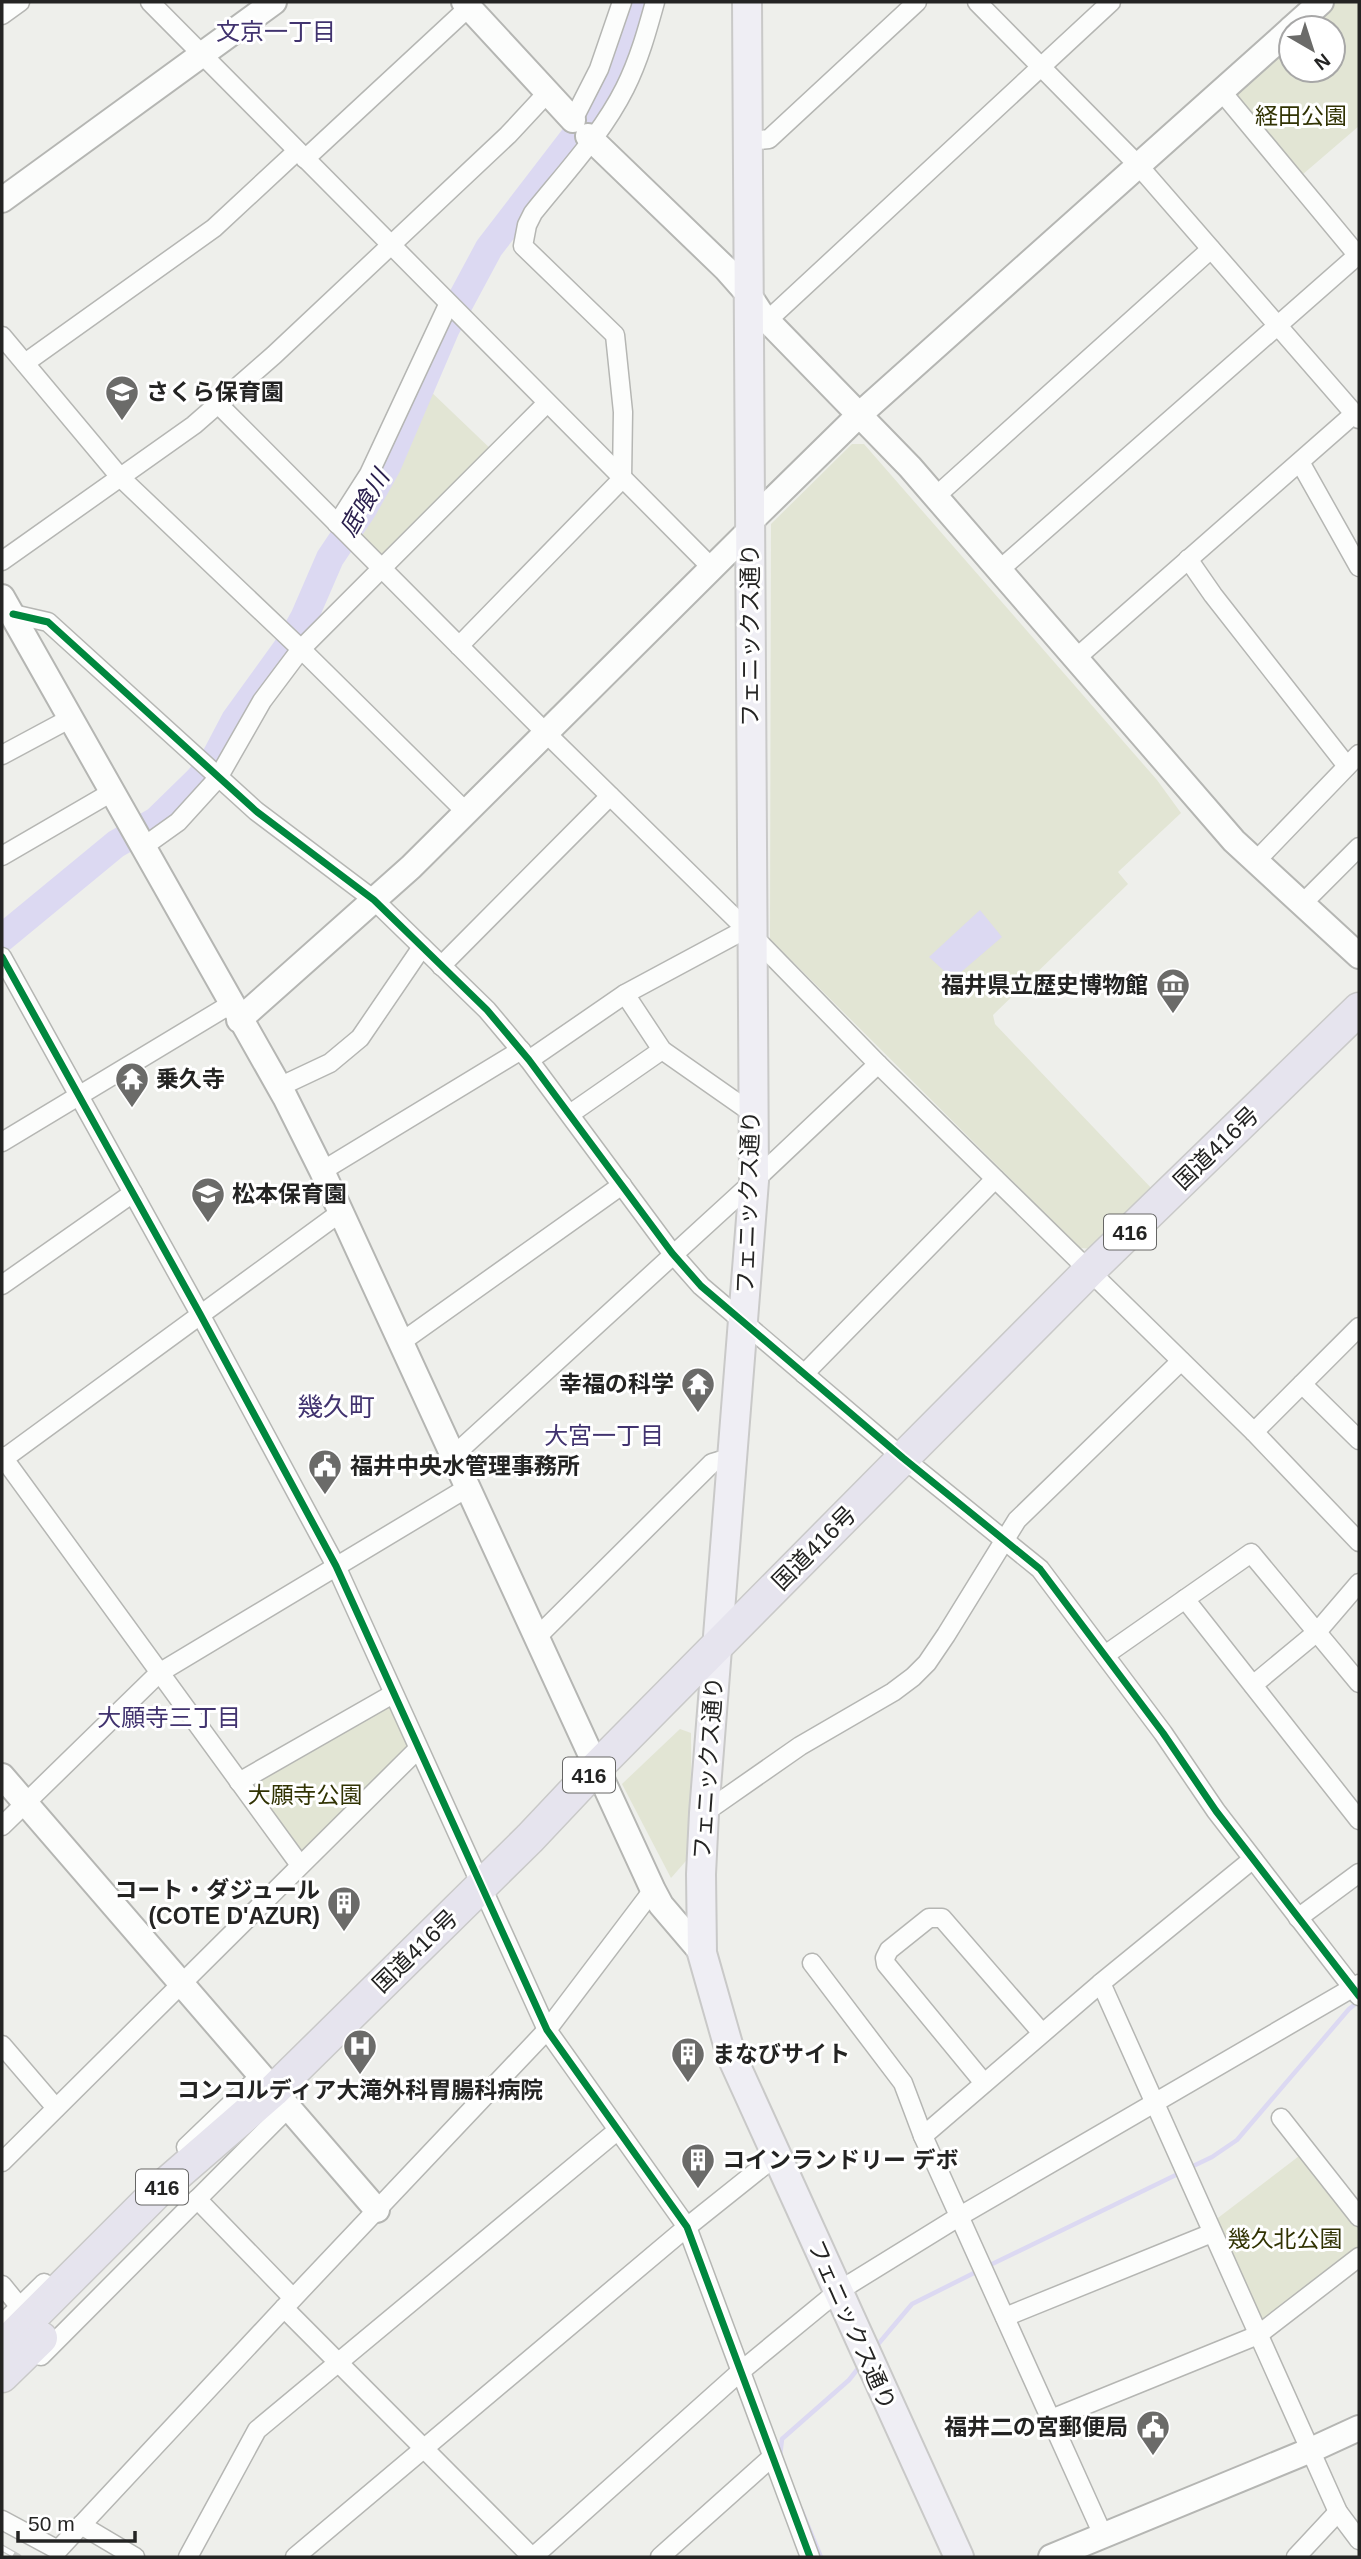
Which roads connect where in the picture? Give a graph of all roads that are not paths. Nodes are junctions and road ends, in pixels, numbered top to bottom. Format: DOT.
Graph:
graph roads {
  1 [pos="20,2"];
  2 [pos="150,2"];
  3 [pos="274,2"];
  4 [pos="622,2"];
  5 [pos="655,2"];
  6 [pos="917,2"];
  7 [pos="977,2"];
  8 [pos="1111,2"];
  9 [pos="1321,2"];
  10 [pos="743,4"];
  11 [pos="466,5"];
  12 [pos="1308,14"];
  13 [pos="2,15"];
  14 [pos="1277,42"];
  15 [pos="202,54"];
  16 [pos="1042,65"];
  17 [pos="548,92"];
  18 [pos="1222,92"];
  19 [pos="585,132"];
  20 [pos="748,141"];
  21 [pos="301,155"];
  22 [pos="1138,165"];
  23 [pos="2,200"];
  24 [pos="389,245"];
  25 [pos="1211,249"];
  26 [pos="1359,255"];
  27 [pos="749,295"];
  28 [pos="449,305"];
  29 [pos="768,320"];
  30 [pos="1278,324"];
  31 [pos="2,336"];
  32 [pos="25,363"];
  33 [pos="547,403"];
  34 [pos="218,404"];
  35 [pos="859,415"];
  36 [pos="1357,417"];
  37 [pos="1300,462"];
  38 [pos="120,477"];
  39 [pos="622,479"];
  40 [pos="935,497"];
  41 [pos="750,526"];
  42 [pos="342,529"];
  43 [pos="1188,559"];
  44 [pos="2,561"];
  45 [pos="1359,567"];
  46 [pos="712,568"];
  47 [pos="382,569"];
  48 [pos="998,570"];
  49 [pos="7,606"];
  50 [pos="295,643"];
  51 [pos="459,646"];
  52 [pos="1075,659"];
  53 [pos="71,718"];
  54 [pos="546,733"];
  55 [pos="2,755"];
  56 [pos="1353,760"];
  57 [pos="211,771"];
  58 [pos="112,792"];
  59 [pos="610,796"];
  60 [pos="466,812"];
  61 [pos="1359,846"];
  62 [pos="143,847"];
  63 [pos="2,856"];
  64 [pos="1255,862"];
  65 [pos="374,900"];
  66 [pos="1302,904"];
  67 [pos="749,932"];
  68 [pos="422,947"];
  69 [pos="1359,956"];
  70 [pos="2,957"];
  71 [pos="441,966"];
  72 [pos="625,994"];
  73 [pos="1359,1009"];
  74 [pos="235,1012"];
  75 [pos="662,1050"];
  76 [pos="525,1055"];
  77 [pos="878,1064"];
  78 [pos="279,1087"];
  79 [pos="79,1096"];
  80 [pos="752,1113"];
  81 [pos="570,1114"];
  82 [pos="2,1142"];
  83 [pos="322,1171"];
  84 [pos="995,1179"];
  85 [pos="754,1181"];
  86 [pos="621,1185"];
  87 [pos="133,1194"];
  88 [pos="341,1212"];
  89 [pos="672,1253"];
  90 [pos="1089,1271"];
  91 [pos="2,1285"];
  92 [pos="200,1314"];
  93 [pos="743,1323"];
  94 [pos="1357,1333"];
  95 [pos="400,1343"];
  96 [pos="1181,1361"];
  97 [pos="804,1374"];
  98 [pos="1302,1384"];
  99 [pos="1254,1432"];
  100 [pos="1359,1440"];
  101 [pos="453,1456"];
  102 [pos="732,1457"];
  103 [pos="903,1458"];
  104 [pos="2,1459"];
  105 [pos="467,1488"];
  106 [pos="1004,1539"];
  107 [pos="1359,1542"];
  108 [pos="336,1566"];
  109 [pos="1359,1583"];
  110 [pos="1185,1599"];
  111 [pos="1317,1632"];
  112 [pos="536,1638"];
  113 [pos="718,1645"];
  114 [pos="1105,1655"];
  115 [pos="159,1673"];
  116 [pos="1359,1683"];
  117 [pos="1253,1685"];
  118 [pos="393,1694"];
  119 [pos="418,1749"];
  120 [pos="596,1768"];
  121 [pos="2,1776"];
  122 [pos="239,1782"];
  123 [pos="25,1803"];
  124 [pos="704,1812"];
  125 [pos="1359,1820"];
  126 [pos="2,1826"];
  127 [pos="1253,1859"];
  128 [pos="300,1865"];
  129 [pos="1359,1873"];
  130 [pos="481,1887"];
  131 [pos="653,1891"];
  132 [pos="1298,1918"];
  133 [pos="702,1953"];
  134 [pos="812,1963"];
  135 [pos="1101,1983"];
  136 [pos="180,1984"];
  137 [pos="1357,1989"];
  138 [pos="547,2030"];
  139 [pos="1042,2034"];
  140 [pos="2,2045"];
  141 [pos="984,2084"];
  142 [pos="273,2092"];
  143 [pos="1154,2103"];
  144 [pos="56,2108"];
  145 [pos="1280,2118"];
  146 [pos="618,2130"];
  147 [pos="923,2136"];
  148 [pos="776,2156"];
  149 [pos="2,2162"];
  150 [pos="197,2200"];
  151 [pos="377,2210"];
  152 [pos="960,2216"];
  153 [pos="1359,2217"];
  154 [pos="687,2227"];
  155 [pos="1212,2233"];
  156 [pos="1359,2258"];
  157 [pos="2,2285"];
  158 [pos="837,2292"];
  159 [pos="67,2297"];
  160 [pos="288,2303"];
  161 [pos="20,2307"];
  162 [pos="1006,2317"];
  163 [pos="2,2325"];
  164 [pos="1258,2335"];
  165 [pos="2,2347"];
  166 [pos="337,2362"];
  167 [pos="741,2371"];
  168 [pos="2,2376"];
  169 [pos="2,2395"];
  170 [pos="1051,2419"];
  171 [pos="1359,2428"];
  172 [pos="424,2449"];
  173 [pos="1311,2450"];
  174 [pos="772,2457"];
  175 [pos="1338,2512"];
  176 [pos="2,2520"];
  177 [pos="81,2525"];
  178 [pos="1103,2535"];
  179 [pos="1359,2540"];
  180 [pos="135,2557"];
  181 [pos="188,2557"];
  182 [pos="295,2557"];
  183 [pos="532,2557"];
  184 [pos="660,2557"];
  185 [pos="810,2557"];
  186 [pos="959,2557"];
  187 [pos="1051,2557"];
  188 [pos="1296,2557"];
  1 -- 13 [label="street"];
  2 -- 15 [label="street"];
  3 -- 15 [label="street"];
  4 -- 19 [label="street"];
  5 -- 19 [label="street"];
  6 -- 20 [label="street"];
  7 -- 16 [label="street"];
  8 -- 16 [label="street"];
  9 -- 12 [label="street"];
  10 -- 20 [label="main road, フェニックス通り"];
  11 -- 17 [label="street"];
  11 -- 21 [label="street"];
  14 -- 18 [label="street"];
  15 -- 21 [label="street"];
  15 -- 23 [label="street"];
  16 -- 22 [label="street"];
  16 -- 29 [label="street"];
  17 -- 19 [label="street"];
  17 -- 24 [label="street"];
  18 -- 22 [label="street"];
  18 -- 26 [label="street"];
  19 -- 27 [label="street"];
  19 -- 39 [label="street"];
  20 -- 27 [label="main road, フェニックス通り"];
  21 -- 24 [label="street"];
  21 -- 32 [label="street"];
  22 -- 25 [label="street"];
  22 -- 35 [label="street"];
  24 -- 28 [label="street"];
  24 -- 34 [label="street"];
  25 -- 30 [label="street"];
  25 -- 40 [label="street"];
  26 -- 30 [label="street"];
  27 -- 29 [label="street"];
  27 -- 41 [label="main road, フェニックス通り"];
  28 -- 33 [label="street"];
  28 -- 42 [label="street"];
  29 -- 35 [label="street"];
  30 -- 36 [label="street"];
  30 -- 48 [label="street"];
  31 -- 32 [label="street"];
  32 -- 38 [label="street"];
  33 -- 39 [label="street"];
  33 -- 47 [label="street"];
  34 -- 38 [label="street"];
  34 -- 42 [label="street"];
  35 -- 40 [label="street"];
  35 -- 41 [label="street"];
  36 -- 37 [label="street"];
  37 -- 43 [label="street"];
  37 -- 45 [label="street"];
  38 -- 44 [label="street"];
  38 -- 50 [label="street"];
  39 -- 46 [label="street"];
  39 -- 51 [label="street"];
  40 -- 48 [label="street"];
  41 -- 46 [label="street"];
  41 -- 67 [label="main road, フェニックス通り"];
  42 -- 47 [label="street"];
  43 -- 52 [label="street"];
  43 -- 56 [label="street"];
  46 -- 54 [label="street"];
  47 -- 50 [label="street"];
  47 -- 51 [label="street"];
  48 -- 52 [label="street"];
  49 -- 53 [label="street"];
  49 -- 57 [label="street"];
  50 -- 57 [label="street"];
  50 -- 60 [label="street"];
  51 -- 54 [label="street"];
  52 -- 64 [label="street"];
  53 -- 55 [label="street"];
  53 -- 58 [label="street"];
  54 -- 59 [label="street"];
  54 -- 60 [label="street"];
  56 -- 64 [label="street"];
  57 -- 62 [label="street"];
  57 -- 65 [label="street"];
  58 -- 62 [label="street"];
  58 -- 63 [label="street"];
  59 -- 67 [label="street"];
  59 -- 71 [label="street"];
  60 -- 65 [label="street"];
  61 -- 66 [label="street"];
  62 -- 74 [label="street"];
  64 -- 66 [label="street"];
  65 -- 68 [label="street"];
  65 -- 74 [label="street"];
  66 -- 69 [label="street"];
  67 -- 72 [label="street"];
  67 -- 77 [label="street"];
  67 -- 80 [label="main road, フェニックス通り"];
  68 -- 71 [label="street"];
  68 -- 78 [label="street"];
  70 -- 79 [label="street"];
  71 -- 76 [label="street"];
  72 -- 75 [label="street"];
  72 -- 76 [label="street"];
  73 -- 90 [label="highway, 国道416号 / 416"];
  74 -- 78 [label="street"];
  74 -- 79 [label="street"];
  75 -- 80 [label="street"];
  75 -- 81 [label="street"];
  76 -- 81 [label="street"];
  76 -- 83 [label="street"];
  77 -- 84 [label="street"];
  77 -- 85 [label="street"];
  78 -- 83 [label="street"];
  79 -- 82 [label="street"];
  79 -- 87 [label="street"];
  80 -- 85 [label="main road, フェニックス通り"];
  81 -- 86 [label="street"];
  83 -- 88 [label="street"];
  84 -- 90 [label="street"];
  84 -- 97 [label="street"];
  85 -- 89 [label="street"];
  85 -- 93 [label="main road, フェニックス通り"];
  86 -- 89 [label="street"];
  86 -- 95 [label="street"];
  87 -- 91 [label="street"];
  87 -- 92 [label="street"];
  88 -- 92 [label="street"];
  88 -- 95 [label="street"];
  89 -- 93 [label="street"];
  89 -- 101 [label="street"];
  90 -- 96 [label="street"];
  90 -- 103 [label="highway, 国道416号 / 416"];
  92 -- 104 [label="street"];
  92 -- 108 [label="street"];
  93 -- 97 [label="street"];
  93 -- 102 [label="main road, フェニックス通り"];
  94 -- 98 [label="street"];
  95 -- 101 [label="street"];
  96 -- 99 [label="street"];
  96 -- 106 [label="street"];
  97 -- 103 [label="street"];
  98 -- 99 [label="street"];
  98 -- 100 [label="street"];
  99 -- 107 [label="street"];
  101 -- 105 [label="street"];
  102 -- 112 [label="street"];
  102 -- 113 [label="main road, フェニックス通り"];
  103 -- 106 [label="street"];
  103 -- 113 [label="highway, 国道416号 / 416"];
  104 -- 115 [label="street"];
  105 -- 108 [label="street"];
  105 -- 112 [label="street"];
  106 -- 114 [label="street"];
  106 -- 124 [label="street"];
  108 -- 115 [label="street"];
  108 -- 118 [label="street"];
  109 -- 111 [label="street"];
  110 -- 111 [label="street"];
  110 -- 114 [label="street"];
  110 -- 117 [label="street"];
  111 -- 116 [label="street"];
  111 -- 117 [label="street"];
  112 -- 120 [label="street"];
  113 -- 120 [label="highway, 国道416号 / 416"];
  113 -- 124 [label="main road, フェニックス通り"];
  114 -- 127 [label="street"];
  115 -- 122 [label="street"];
  115 -- 123 [label="street"];
  117 -- 125 [label="street"];
  118 -- 119 [label="street"];
  118 -- 122 [label="street"];
  119 -- 128 [label="street"];
  119 -- 130 [label="street"];
  120 -- 130 [label="highway, 国道416号 / 416"];
  120 -- 131 [label="street"];
  121 -- 123 [label="street"];
  122 -- 128 [label="street"];
  123 -- 126 [label="street"];
  123 -- 136 [label="street"];
  124 -- 133 [label="main road, フェニックス通り"];
  127 -- 132 [label="street"];
  127 -- 135 [label="street"];
  128 -- 136 [label="street"];
  129 -- 132 [label="street"];
  130 -- 138 [label="street"];
  130 -- 142 [label="highway, 国道416号 / 416"];
  131 -- 133 [label="street"];
  131 -- 138 [label="street"];
  132 -- 137 [label="street"];
  133 -- 148 [label="main road, フェニックス通り"];
  134 -- 147 [label="street"];
  135 -- 139 [label="street"];
  135 -- 143 [label="street"];
  136 -- 142 [label="street"];
  136 -- 144 [label="street"];
  137 -- 143 [label="street"];
  138 -- 146 [label="street"];
  138 -- 151 [label="street"];
  139 -- 141 [label="street"];
  139 -- 141 [label="street"];
  140 -- 144 [label="street"];
  141 -- 147 [label="street"];
  142 -- 150 [label="street"];
  142 -- 151 [label="street"];
  142 -- 159 [label="highway, 国道416号 / 416"];
  142 -- 161 [label="street"];
  143 -- 152 [label="street"];
  143 -- 155 [label="street"];
  144 -- 149 [label="street"];
  145 -- 153 [label="street"];
  146 -- 154 [label="street"];
  146 -- 166 [label="street"];
  147 -- 152 [label="street"];
  148 -- 154 [label="street"];
  148 -- 158 [label="main road, フェニックス通り"];
  150 -- 160 [label="street"];
  150 -- 169 [label="street"];
  151 -- 160 [label="street"];
  152 -- 158 [label="street"];
  152 -- 162 [label="street"];
  154 -- 167 [label="street"];
  154 -- 172 [label="street"];
  155 -- 162 [label="street"];
  155 -- 164 [label="street"];
  156 -- 164 [label="street"];
  157 -- 161 [label="street"];
  158 -- 167 [label="street"];
  158 -- 186 [label="main road, フェニックス通り"];
  159 -- 165 [label="highway, 国道416号 / 416"];
  159 -- 168 [label="highway, 国道416号 / 416"];
  160 -- 166 [label="street"];
  160 -- 177 [label="street"];
  161 -- 163 [label="street"];
  162 -- 170 [label="street"];
  164 -- 170 [label="street"];
  164 -- 173 [label="street"];
  166 -- 172 [label="street"];
  166 -- 181 [label="street"];
  167 -- 174 [label="street"];
  167 -- 183 [label="street"];
  170 -- 178 [label="street"];
  171 -- 173 [label="street"];
  172 -- 182 [label="street"];
  172 -- 183 [label="street"];
  173 -- 175 [label="street"];
  173 -- 178 [label="street"];
  174 -- 184 [label="street"];
  174 -- 185 [label="street"];
  175 -- 179 [label="street"];
  175 -- 188 [label="street"];
  176 -- 177 [label="street"];
  177 -- 180 [label="street"];
  178 -- 187 [label="street"];
}
